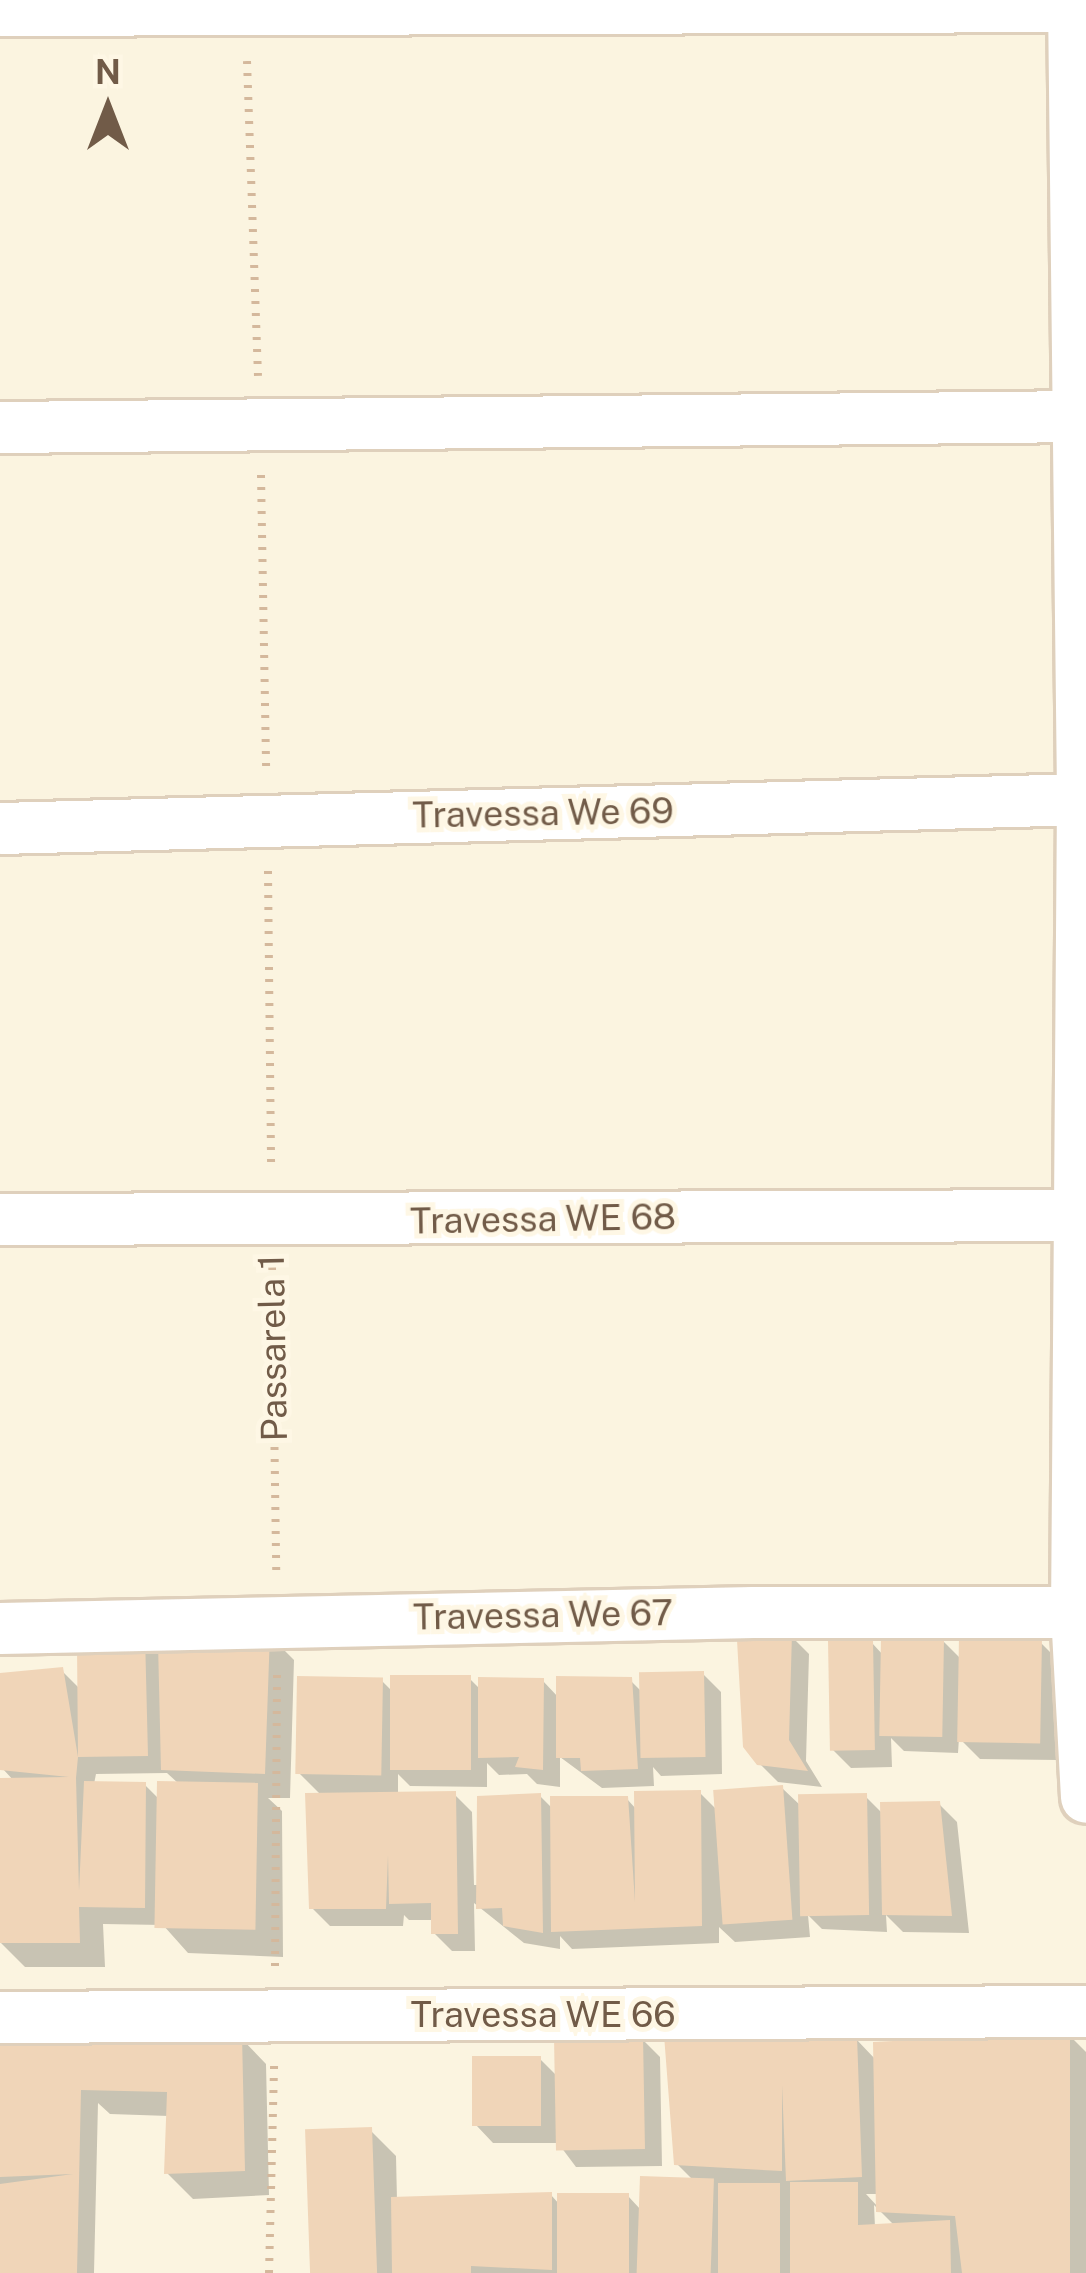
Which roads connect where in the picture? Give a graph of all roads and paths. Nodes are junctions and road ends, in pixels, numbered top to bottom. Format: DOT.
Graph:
graph roads {
  1 [pos="1077,4"];
  2 [pos="246,8"];
  3 [pos="0,10"];
  4 [pos="1081,417"];
  5 [pos="260,424"];
  6 [pos="0,427"];
  7 [pos="1084,799"];
  8 [pos="267,820"];
  9 [pos="0,828"];
  10 [pos="1082,1215"];
  11 [pos="0,1220"];
  12 [pos="272,1222"];
  13 [pos="1081,1612"];
  14 [pos="277,1619"];
  15 [pos="0,1628"];
  16 [pos="1086,1797"];
  17 [pos="1086,2011"];
  18 [pos="275,2014"];
  19 [pos="0,2017"];
  20 [pos="268,2273"];
  1 -- 2 [label="street"];
  1 -- 4 [label="street"];
  2 -- 3 [label="street"];
  2 -- 5 [label="path, Passarela 1"];
  4 -- 5 [label="street"];
  4 -- 7 [label="street"];
  5 -- 6 [label="street"];
  5 -- 8 [label="path, Passarela 1"];
  7 -- 8 [label="street, Travessa We 69"];
  7 -- 10 [label="street"];
  8 -- 9 [label="street, Travessa We 69"];
  8 -- 12 [label="path, Passarela 1"];
  10 -- 12 [label="street, Travessa WE 68"];
  10 -- 13 [label="street"];
  11 -- 12 [label="street, Travessa WE 68"];
  12 -- 14 [label="path, Passarela 1"];
  13 -- 14 [label="street, Travessa We 67"];
  13 -- 16 [label="street"];
  14 -- 15 [label="street, Travessa We 67"];
  14 -- 18 [label="path, Passarela 1"];
  17 -- 18 [label="street, Travessa WE 66"];
  18 -- 19 [label="street, Travessa WE 66"];
  18 -- 20 [label="path, Passarela 1"];
}
